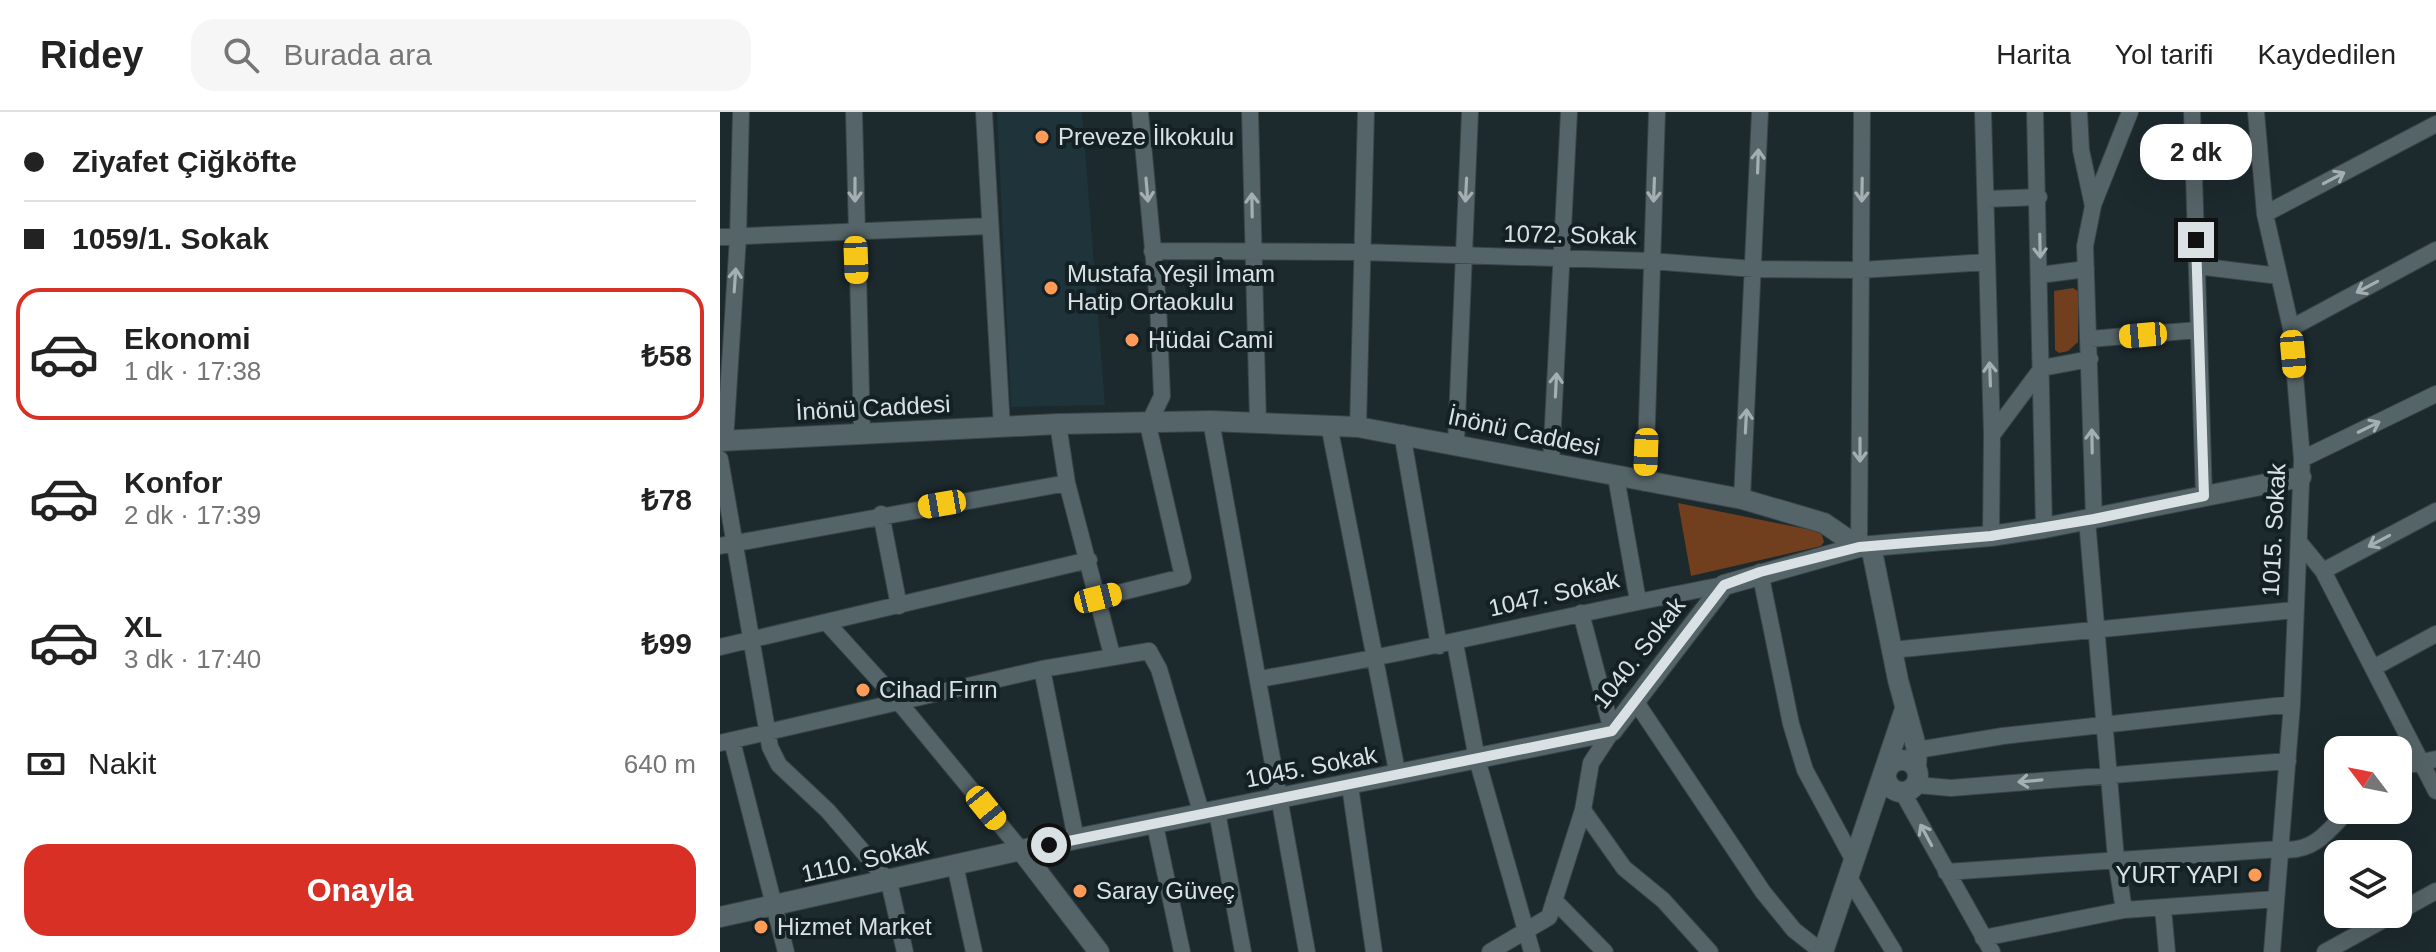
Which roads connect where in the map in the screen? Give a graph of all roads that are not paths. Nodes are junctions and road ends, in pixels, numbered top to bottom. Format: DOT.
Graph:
graph roads {
  1 [pos="741,112"];
  2 [pos="854,112"];
  3 [pos="984,112"];
  4 [pos="1140,112"];
  5 [pos="1250,112"];
  6 [pos="1366,112"];
  7 [pos="1470,112"];
  8 [pos="1569,112"];
  9 [pos="1657,112"];
  10 [pos="1760,112"];
  11 [pos="1862,112"];
  12 [pos="1983,112"];
  13 [pos="2035,112"];
  14 [pos="2079,112"];
  15 [pos="2130,112"];
  16 [pos="2192,112"];
  17 [pos="2256,112"];
  18 [pos="2436,124"];
  19 [pos="2039,197"];
  20 [pos="1986,199"];
  21 [pos="2093,206"];
  22 [pos="2265,214"];
  23 [pos="990,226"];
  24 [pos="855,231"];
  25 [pos="720,237"];
  26 [pos="738,237"];
  27 [pos="2436,250"];
  28 [pos="1152,251"];
  29 [pos="1253,251"];
  30 [pos="1360,252"];
  31 [pos="1463,257"];
  32 [pos="1563,260"];
  33 [pos="1651,261"];
  34 [pos="1987,262"];
  35 [pos="2197,266"];
  36 [pos="1754,269"];
  37 [pos="2086,269"];
  38 [pos="1861,270"];
  39 [pos="2040,275"];
  40 [pos="2279,276"];
  41 [pos="2291,328"];
  42 [pos="2197,330"];
  43 [pos="2090,339"];
  44 [pos="2090,359"];
  45 [pos="2042,368"];
  46 [pos="2436,394"];
  47 [pos="1211,421"];
  48 [pos="1258,423"];
  49 [pos="1058,424"];
  50 [pos="1148,425"];
  51 [pos="1329,425"];
  52 [pos="1358,427"];
  53 [pos="1002,428"];
  54 [pos="862,433"];
  55 [pos="1402,433"];
  56 [pos="1992,435"];
  57 [pos="1456,443"];
  58 [pos="722,448"];
  59 [pos="1551,463"];
  60 [pos="2301,468"];
  61 [pos="1616,477"];
  62 [pos="1067,483"];
  63 [pos="1645,483"];
  64 [pos="2204,496"];
  65 [pos="1742,499"];
  66 [pos="2436,511"];
  67 [pos="881,514"];
  68 [pos="2090,520"];
  69 [pos="2044,528"];
  70 [pos="1991,536"];
  71 [pos="2299,542"];
  72 [pos="727,545"];
  73 [pos="1865,546"];
  74 [pos="1089,560"];
  75 [pos="2323,571"];
  76 [pos="1760,572"];
  77 [pos="1724,585"];
  78 [pos="1098,598"];
  79 [pos="1638,601"];
  80 [pos="899,606"];
  81 [pos="2294,610"];
  82 [pos="1581,613"];
  83 [pos="828,624"];
  84 [pos="2098,631"];
  85 [pos="2436,634"];
  86 [pos="750,639"];
  87 [pos="1447,644"];
  88 [pos="720,647"];
  89 [pos="1892,650"];
  90 [pos="1112,655"];
  91 [pos="1374,660"];
  92 [pos="2375,667"];
  93 [pos="1042,669"];
  94 [pos="1259,679"];
  95 [pos="898,701"];
  96 [pos="1636,702"];
  97 [pos="2292,704"];
  98 [pos="1905,709"];
  99 [pos="2105,724"];
  100 [pos="1612,731"];
  101 [pos="767,732"];
  102 [pos="726,742"];
  103 [pos="1477,759"];
  104 [pos="2288,761"];
  105 [pos="2428,761"];
  106 [pos="1886,770"];
  107 [pos="1913,774"];
  108 [pos="2108,774"];
  109 [pos="1398,776"];
  110 [pos="1350,786"];
  111 [pos="2436,791"];
  112 [pos="1278,800"];
  113 [pos="1583,810"];
  114 [pos="1209,814"];
  115 [pos="2335,824"];
  116 [pos="1155,825"];
  117 [pos="1864,836"];
  118 [pos="1076,839"];
  119 [pos="2280,849"];
  120 [pos="1021,850"];
  121 [pos="2116,859"];
  122 [pos="955,865"];
  123 [pos="1851,870"];
  124 [pos="1946,872"];
  125 [pos="889,882"];
  126 [pos="2436,891"];
  127 [pos="2276,899"];
  128 [pos="1554,900"];
  129 [pos="2412,904"];
  130 [pos="777,907"];
  131 [pos="2163,908"];
  132 [pos="2124,910"];
  133 [pos="720,917"];
  134 [pos="2369,928"];
  135 [pos="1524,933"];
  136 [pos="1988,945"];
  137 [pos="786,952"];
  138 [pos="905,952"];
  139 [pos="974,952"];
  140 [pos="1099,952"];
  141 [pos="1182,952"];
  142 [pos="1243,952"];
  143 [pos="1307,952"];
  144 [pos="1374,952"];
  145 [pos="1490,952"];
  146 [pos="1532,952"];
  147 [pos="1605,952"];
  148 [pos="1710,952"];
  149 [pos="1822,952"];
  150 [pos="1894,952"];
  151 [pos="2167,952"];
  152 [pos="2272,952"];
  153 [pos="2325,952"];
  1 -- 26 [label="street"];
  2 -- 24 [label="street, one-way"];
  3 -- 23 [label="street"];
  4 -- 28 [label="street, one-way"];
  29 -- 5 [label="street, one-way"];
  6 -- 30 [label="street"];
  7 -- 31 [label="street, one-way"];
  8 -- 32 [label="street"];
  9 -- 33 [label="street, one-way"];
  36 -- 10 [label="street, one-way"];
  11 -- 38 [label="street, one-way"];
  12 -- 20 [label="street"];
  13 -- 19 [label="street"];
  14 -- 21 [label="street"];
  15 -- 21 [label="street"];
  16 -- 35 [label="street"];
  17 -- 22 [label="street, 1015. Sokak"];
  22 -- 18 [label="street, one-way"];
  19 -- 20 [label="street"];
  19 -- 39 [label="street, one-way"];
  20 -- 34 [label="street"];
  21 -- 37 [label="street"];
  22 -- 40 [label="street, 1015. Sokak"];
  23 -- 24 [label="street"];
  23 -- 53 [label="street"];
  24 -- 26 [label="street"];
  24 -- 54 [label="street"];
  25 -- 26 [label="street"];
  58 -- 26 [label="street, one-way"];
  27 -- 41 [label="street, one-way"];
  28 -- 29 [label="street, 1072. Sokak"];
  28 -- 50 [label="street"];
  29 -- 30 [label="street, 1072. Sokak"];
  29 -- 48 [label="street"];
  30 -- 31 [label="street, 1072. Sokak"];
  30 -- 52 [label="street"];
  31 -- 32 [label="street, 1072. Sokak"];
  31 -- 57 [label="street"];
  32 -- 33 [label="street, 1072. Sokak"];
  59 -- 32 [label="street, one-way"];
  33 -- 36 [label="street, 1072. Sokak"];
  33 -- 63 [label="street"];
  34 -- 38 [label="street, 1072. Sokak"];
  56 -- 34 [label="street, one-way"];
  35 -- 40 [label="street"];
  35 -- 42 [label="street"];
  36 -- 38 [label="street, 1072. Sokak"];
  65 -- 36 [label="street, one-way"];
  37 -- 39 [label="street"];
  37 -- 43 [label="street"];
  38 -- 73 [label="street, one-way"];
  39 -- 45 [label="street"];
  40 -- 41 [label="street, 1015. Sokak"];
  41 -- 60 [label="street, 1015. Sokak"];
  42 -- 43 [label="street"];
  42 -- 64 [label="street"];
  43 -- 44 [label="street"];
  44 -- 45 [label="street"];
  68 -- 44 [label="street, one-way"];
  45 -- 56 [label="street"];
  45 -- 69 [label="street"];
  60 -- 46 [label="street, one-way"];
  47 -- 48 [label="street, İnönü Caddesi"];
  47 -- 50 [label="street, İnönü Caddesi"];
  47 -- 94 [label="street"];
  48 -- 51 [label="street, İnönü Caddesi"];
  49 -- 50 [label="street, İnönü Caddesi"];
  49 -- 53 [label="street, İnönü Caddesi"];
  49 -- 62 [label="street"];
  50 -- 78 [label="street"];
  51 -- 52 [label="street, İnönü Caddesi"];
  51 -- 91 [label="street"];
  52 -- 55 [label="street, İnönü Caddesi"];
  53 -- 54 [label="street, İnönü Caddesi"];
  54 -- 58 [label="street, İnönü Caddesi"];
  55 -- 57 [label="street, İnönü Caddesi"];
  55 -- 87 [label="street"];
  56 -- 70 [label="street"];
  57 -- 59 [label="street, İnönü Caddesi"];
  58 -- 72 [label="street"];
  59 -- 61 [label="street, İnönü Caddesi"];
  60 -- 64 [label="street"];
  60 -- 71 [label="street, 1015. Sokak"];
  61 -- 63 [label="street, İnönü Caddesi"];
  61 -- 79 [label="street"];
  62 -- 67 [label="street"];
  62 -- 74 [label="street"];
  63 -- 65 [label="street, İnönü Caddesi"];
  64 -- 68 [label="street"];
  65 -- 73 [label="street, İnönü Caddesi"];
  66 -- 75 [label="street, one-way"];
  67 -- 72 [label="street"];
  67 -- 80 [label="street"];
  68 -- 69 [label="street"];
  68 -- 84 [label="street"];
  69 -- 70 [label="street"];
  70 -- 73 [label="street"];
  71 -- 75 [label="street"];
  71 -- 81 [label="street, 1015. Sokak"];
  72 -- 86 [label="street"];
  73 -- 76 [label="street, 1047. Sokak"];
  73 -- 89 [label="street"];
  74 -- 78 [label="street"];
  74 -- 80 [label="street"];
  75 -- 92 [label="street"];
  76 -- 77 [label="street, 1047. Sokak"];
  76 -- 123 [label="street"];
  77 -- 79 [label="street, 1047. Sokak"];
  77 -- 96 [label="street, 1040. Sokak"];
  78 -- 90 [label="street"];
  79 -- 82 [label="street, 1047. Sokak"];
  80 -- 83 [label="street"];
  81 -- 84 [label="street"];
  81 -- 97 [label="street, 1015. Sokak"];
  82 -- 87 [label="street, 1047. Sokak"];
  82 -- 100 [label="street"];
  83 -- 86 [label="street"];
  83 -- 95 [label="street"];
  84 -- 89 [label="street"];
  84 -- 99 [label="street"];
  85 -- 92 [label="street"];
  86 -- 88 [label="street"];
  86 -- 101 [label="street"];
  87 -- 91 [label="street, 1047. Sokak"];
  87 -- 103 [label="street"];
  89 -- 98 [label="street"];
  90 -- 93 [label="street"];
  90 -- 114 [label="street"];
  91 -- 94 [label="street, 1047. Sokak"];
  91 -- 109 [label="street"];
  92 -- 105 [label="street"];
  93 -- 95 [label="street"];
  93 -- 118 [label="street"];
  94 -- 112 [label="street"];
  95 -- 101 [label="street"];
  95 -- 120 [label="street"];
  96 -- 100 [label="street, 1040. Sokak"];
  96 -- 149 [label="street"];
  97 -- 99 [label="street"];
  97 -- 104 [label="street, 1015. Sokak"];
  98 -- 106 [label="street"];
  98 -- 107 [label="street"];
  99 -- 107 [label="street"];
  99 -- 108 [label="street"];
  100 -- 103 [label="street, 1045. Sokak"];
  100 -- 113 [label="street, 1040. Sokak"];
  101 -- 102 [label="street"];
  101 -- 125 [label="street"];
  102 -- 130 [label="street"];
  103 -- 109 [label="street, 1045. Sokak"];
  103 -- 135 [label="street"];
  104 -- 108 [label="street"];
  104 -- 119 [label="street, 1015. Sokak"];
  105 -- 111 [label="street"];
  106 -- 107 [label="street"];
  106 -- 107 [label="street"];
  106 -- 117 [label="street"];
  108 -- 107 [label="street, one-way"];
  107 -- 117 [label="street"];
  124 -- 107 [label="street, one-way"];
  108 -- 121 [label="street"];
  109 -- 110 [label="street, 1045. Sokak"];
  110 -- 112 [label="street, 1045. Sokak"];
  110 -- 144 [label="street"];
  112 -- 114 [label="street, 1045. Sokak"];
  112 -- 143 [label="street"];
  113 -- 128 [label="street, 1040. Sokak"];
  113 -- 148 [label="street"];
  114 -- 116 [label="street, 1045. Sokak"];
  114 -- 142 [label="street"];
  115 -- 119 [label="street"];
  116 -- 118 [label="street, 1045. Sokak"];
  116 -- 141 [label="street"];
  117 -- 123 [label="street"];
  118 -- 120 [label="street, 1045. Sokak"];
  119 -- 121 [label="street"];
  119 -- 127 [label="street, 1015. Sokak"];
  120 -- 122 [label="street, 1110. Sokak"];
  120 -- 140 [label="street"];
  121 -- 124 [label="street"];
  121 -- 132 [label="street"];
  122 -- 125 [label="street, 1110. Sokak"];
  122 -- 139 [label="street"];
  123 -- 149 [label="street"];
  123 -- 150 [label="street"];
  124 -- 136 [label="street"];
  125 -- 130 [label="street, 1110. Sokak"];
  125 -- 138 [label="street"];
  126 -- 129 [label="street"];
  127 -- 131 [label="street"];
  127 -- 152 [label="street, 1015. Sokak"];
  128 -- 135 [label="street, 1040. Sokak"];
  128 -- 147 [label="street"];
  130 -- 133 [label="street, 1110. Sokak"];
  130 -- 137 [label="street"];
  131 -- 132 [label="street"];
  131 -- 151 [label="street"];
  132 -- 136 [label="street"];
  134 -- 153 [label="street"];
  135 -- 145 [label="street, 1040. Sokak"];
  135 -- 146 [label="street"];
}
